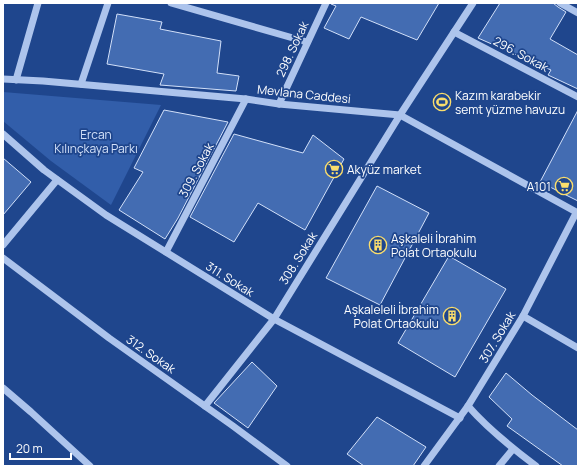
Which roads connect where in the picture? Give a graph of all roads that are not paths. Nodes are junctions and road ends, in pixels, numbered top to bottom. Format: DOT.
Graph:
graph roads {
  1 [pos="38,3"];
  2 [pos="108,3"];
  3 [pos="171,3"];
  4 [pos="326,3"];
  5 [pos="473,3"];
  6 [pos="560,3"];
  7 [pos="578,13"];
  8 [pos="454,32"];
  9 [pos="308,42"];
  10 [pos="3,79"];
  11 [pos="16,80"];
  12 [pos="81,84"];
  13 [pos="578,97"];
  14 [pos="246,99"];
  15 [pos="278,104"];
  16 [pos="400,115"];
  17 [pos="3,134"];
  18 [pos="57,180"];
  19 [pos="577,213"];
  20 [pos="3,245"];
  21 [pos="166,252"];
  22 [pos="3,258"];
  23 [pos="523,316"];
  24 [pos="274,319"];
  25 [pos="578,348"];
  26 [pos="3,388"];
  27 [pos="204,406"];
  28 [pos="468,406"];
  29 [pos="460,418"];
  30 [pos="513,449"];
  31 [pos="90,466"];
  32 [pos="287,466"];
  33 [pos="424,466"];
  34 [pos="499,466"];
  35 [pos="536,466"];
  1 -- 11 [label="street"];
  2 -- 12 [label="street"];
  3 -- 9 [label="street"];
  4 -- 9 [label="street, 298. Sokak"];
  5 -- 8 [label="street, 308. Sokak"];
  6 -- 7 [label="street"];
  8 -- 13 [label="street, 296. Sokak"];
  8 -- 16 [label="street, 308. Sokak"];
  9 -- 15 [label="street, 298. Sokak"];
  10 -- 11 [label="street, Mevlana Caddesi"];
  11 -- 12 [label="street, Mevlana Caddesi"];
  12 -- 14 [label="street, Mevlana Caddesi"];
  14 -- 15 [label="street, Mevlana Caddesi"];
  14 -- 21 [label="street, 309. Sokak"];
  15 -- 16 [label="street, Mevlana Caddesi"];
  16 -- 19 [label="street, Mevlana Caddesi"];
  16 -- 24 [label="street, 308. Sokak"];
  17 -- 18 [label="street, 311. Sokak"];
  18 -- 20 [label="street"];
  18 -- 21 [label="street, 311. Sokak"];
  19 -- 23 [label="street, 307. Sokak"];
  21 -- 24 [label="street, 311. Sokak"];
  22 -- 27 [label="street, 312. Sokak"];
  23 -- 25 [label="street"];
  23 -- 28 [label="street, 307. Sokak"];
  24 -- 27 [label="street, 308. Sokak"];
  24 -- 29 [label="street, 311. Sokak"];
  26 -- 31 [label="street"];
  27 -- 32 [label="street, 312. Sokak"];
  28 -- 29 [label="street, 307. Sokak"];
  28 -- 30 [label="street"];
  29 -- 33 [label="street, 307. Sokak"];
  30 -- 34 [label="street"];
  30 -- 35 [label="street"];
}
